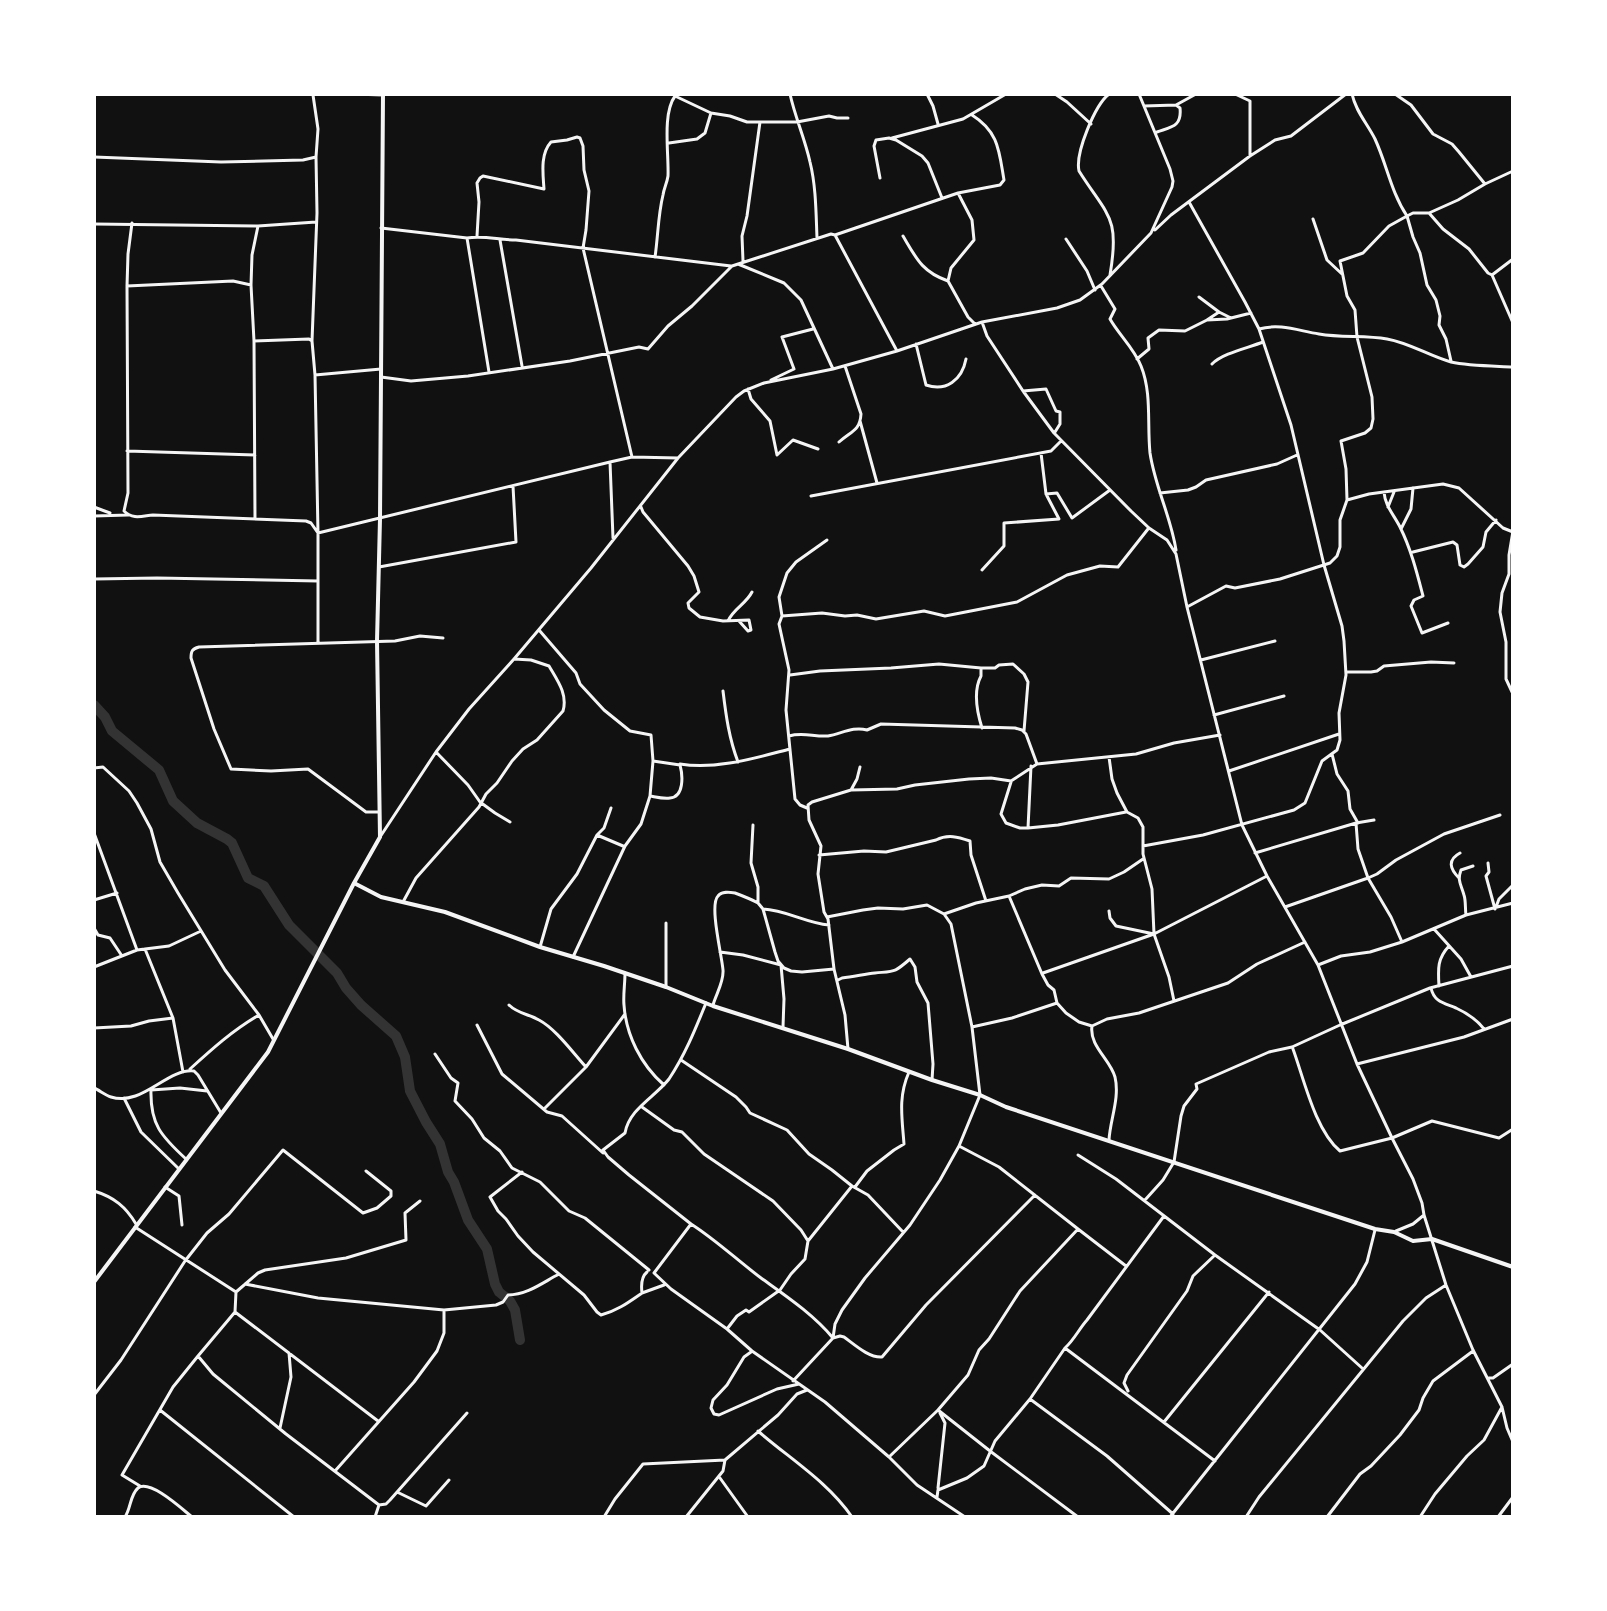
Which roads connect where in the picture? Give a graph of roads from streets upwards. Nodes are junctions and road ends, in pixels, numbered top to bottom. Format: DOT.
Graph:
graph roads {
  1 [pos="275,94"];
  2 [pos="304,94"];
  3 [pos="328,94"];
  4 [pos="354,94"];
  5 [pos="383,94"];
  6 [pos="790,94"];
  7 [pos="927,94"];
  8 [pos="1006,94"];
  9 [pos="1055,94"];
  10 [pos="1109,94"];
  11 [pos="1139,94"];
  12 [pos="1196,94"];
  13 [pos="1235,94"];
  14 [pos="1346,94"];
  15 [pos="1352,94"];
  16 [pos="1395,94"];
  17 [pos="313,95"];
  18 [pos="1176,105"];
  19 [pos="1144,106"];
  20 [pos="711,113"];
  21 [pos="972,115"];
  22 [pos="848,118"];
  23 [pos="760,122"];
  24 [pos="797,122"];
  25 [pos="1091,124"];
  26 [pos="938,126"];
  27 [pos="1155,133"];
  28 [pos="889,138"];
  29 [pos="669,143"];
  30 [pos="1250,156"];
  31 [pos="94,157"];
  32 [pos="316,157"];
  33 [pos="1513,171"];
  34 [pos="880,178"];
  35 [pos="1485,184"];
  36 [pos="958,193"];
  37 [pos="942,198"];
  38 [pos="1189,202"];
  39 [pos="1429,213"];
  40 [pos="1407,216"];
  41 [pos="1313,219"];
  42 [pos="316,222"];
  43 [pos="132,223"];
  44 [pos="94,224"];
  45 [pos="258,226"];
  46 [pos="381,228"];
  47 [pos="1151,233"];
  48 [pos="835,235"];
  49 [pos="477,236"];
  50 [pos="903,236"];
  51 [pos="467,238"];
  52 [pos="817,238"];
  53 [pos="1066,239"];
  54 [pos="500,240"];
  55 [pos="583,248"];
  56 [pos="655,257"];
  57 [pos="1513,259"];
  58 [pos="740,263"];
  59 [pos="732,266"];
  60 [pos="1342,274"];
  61 [pos="1110,275"];
  62 [pos="1492,275"];
  63 [pos="948,281"];
  64 [pos="251,285"];
  65 [pos="127,286"];
  66 [pos="1101,286"];
  67 [pos="1095,290"];
  68 [pos="1199,297"];
  69 [pos="1219,312"];
  70 [pos="1251,313"];
  71 [pos="1231,318"];
  72 [pos="1207,320"];
  73 [pos="982,322"];
  74 [pos="1513,323"];
  75 [pos="975,324"];
  76 [pos="814,329"];
  77 [pos="1259,329"];
  78 [pos="1357,337"];
  79 [pos="254,341"];
  80 [pos="312,341"];
  81 [pos="1263,342"];
  82 [pos="916,344"];
  83 [pos="897,351"];
  84 [pos="606,352"];
  85 [pos="966,359"];
  86 [pos="1137,359"];
  87 [pos="1451,361"];
  88 [pos="1212,364"];
  89 [pos="845,366"];
  90 [pos="1513,367"];
  91 [pos="523,368"];
  92 [pos="381,369"];
  93 [pos="833,369"];
  94 [pos="489,373"];
  95 [pos="315,375"];
  96 [pos="381,377"];
  97 [pos="764,383"];
  98 [pos="748,389"];
  99 [pos="1023,391"];
  100 [pos="860,421"];
  101 [pos="1054,433"];
  102 [pos="1061,441"];
  103 [pos="839,442"];
  104 [pos="818,449"];
  105 [pos="127,451"];
  106 [pos="1041,453"];
  107 [pos="1298,454"];
  108 [pos="255,455"];
  109 [pos="632,457"];
  110 [pos="678,458"];
  111 [pos="610,462"];
  112 [pos="877,484"];
  113 [pos="513,486"];
  114 [pos="1413,488"];
  115 [pos="1110,490"];
  116 [pos="1395,491"];
  117 [pos="1384,492"];
  118 [pos="1160,493"];
  119 [pos="1046,494"];
  120 [pos="811,496"];
  121 [pos="1347,500"];
  122 [pos="94,507"];
  123 [pos="641,507"];
  124 [pos="1388,507"];
  125 [pos="114,514"];
  126 [pos="128,515"];
  127 [pos="94,516"];
  128 [pos="255,519"];
  129 [pos="380,519"];
  130 [pos="1496,520"];
  131 [pos="1149,528"];
  132 [pos="1401,529"];
  133 [pos="1513,531"];
  134 [pos="318,533"];
  135 [pos="613,540"];
  136 [pos="827,540"];
  137 [pos="1411,552"];
  138 [pos="1176,554"];
  139 [pos="1324,565"];
  140 [pos="379,567"];
  141 [pos="982,570"];
  142 [pos="1511,574"];
  143 [pos="94,579"];
  144 [pos="318,581"];
  145 [pos="752,592"];
  146 [pos="1187,607"];
  147 [pos="782,616"];
  148 [pos="728,621"];
  149 [pos="739,621"];
  150 [pos="1448,623"];
  151 [pos="538,630"];
  152 [pos="443,638"];
  153 [pos="377,641"];
  154 [pos="1275,641"];
  155 [pos="318,644"];
  156 [pos="514,659"];
  157 [pos="1201,660"];
  158 [pos="1454,663"];
  159 [pos="981,668"];
  160 [pos="1346,672"];
  161 [pos="788,675"];
  162 [pos="723,691"];
  163 [pos="1513,694"];
  164 [pos="1284,696"];
  165 [pos="1214,715"];
  166 [pos="982,728"];
  167 [pos="1024,732"];
  168 [pos="1341,733"];
  169 [pos="1220,735"];
  170 [pos="789,736"];
  171 [pos="790,749"];
  172 [pos="436,752"];
  173 [pos="1332,754"];
  174 [pos="1109,756"];
  175 [pos="653,761"];
  176 [pos="738,762"];
  177 [pos="678,764"];
  178 [pos="1034,765"];
  179 [pos="860,767"];
  180 [pos="94,768"];
  181 [pos="1229,771"];
  182 [pos="1011,781"];
  183 [pos="851,790"];
  184 [pos="650,796"];
  185 [pos="480,802"];
  186 [pos="611,808"];
  187 [pos="807,808"];
  188 [pos="379,812"];
  189 [pos="1127,812"];
  190 [pos="1500,815"];
  191 [pos="1374,820"];
  192 [pos="510,822"];
  193 [pos="1357,823"];
  194 [pos="753,825"];
  195 [pos="1242,825"];
  196 [pos="1028,828"];
  197 [pos="94,833"];
  198 [pos="597,835"];
  199 [pos="380,837"];
  200 [pos="625,846"];
  201 [pos="1143,846"];
  202 [pos="1255,853"];
  203 [pos="1460,853"];
  204 [pos="819,855"];
  205 [pos="1144,858"];
  206 [pos="1488,863"];
  207 [pos="1473,866"];
  208 [pos="1267,876"];
  209 [pos="1368,878"];
  210 [pos="1459,878"];
  211 [pos="354,883"];
  212 [pos="1513,885"];
  213 [pos="117,893"];
  214 [pos="1009,896"];
  215 [pos="94,900"];
  216 [pos="986,901"];
  217 [pos="403,903"];
  218 [pos="758,903"];
  219 [pos="1513,903"];
  220 [pos="1285,907"];
  221 [pos="763,909"];
  222 [pos="1495,909"];
  223 [pos="1109,911"];
  224 [pos="944,914"];
  225 [pos="1466,915"];
  226 [pos="827,917"];
  227 [pos="666,923"];
  228 [pos="829,925"];
  229 [pos="94,928"];
  230 [pos="1434,929"];
  231 [pos="201,931"];
  232 [pos="1154,934"];
  233 [pos="1305,942"];
  234 [pos="1402,942"];
  235 [pos="1449,946"];
  236 [pos="540,947"];
  237 [pos="145,949"];
  238 [pos="137,950"];
  239 [pos="720,952"];
  240 [pos="122,956"];
  241 [pos="573,957"];
  242 [pos="781,965"];
  243 [pos="1318,965"];
  244 [pos="1513,966"];
  245 [pos="94,967"];
  246 [pos="834,969"];
  247 [pos="625,973"];
  248 [pos="1042,974"];
  249 [pos="1471,977"];
  250 [pos="837,981"];
  251 [pos="1439,986"];
  252 [pos="666,987"];
  253 [pos="1431,988"];
  254 [pos="1174,1001"];
  255 [pos="706,1003"];
  256 [pos="1057,1003"];
  257 [pos="509,1005"];
  258 [pos="713,1006"];
  259 [pos="625,1014"];
  260 [pos="259,1015"];
  261 [pos="173,1018"];
  262 [pos="1513,1019"];
  263 [pos="477,1025"];
  264 [pos="1340,1025"];
  265 [pos="1092,1026"];
  266 [pos="783,1027"];
  267 [pos="972,1027"];
  268 [pos="94,1028"];
  269 [pos="1484,1029"];
  270 [pos="273,1039"];
  271 [pos="1292,1047"];
  272 [pos="848,1049"];
  273 [pos="435,1054"];
  274 [pos="681,1060"];
  275 [pos="1357,1064"];
  276 [pos="586,1067"];
  277 [pos="189,1070"];
  278 [pos="183,1072"];
  279 [pos="909,1072"];
  280 [pos="932,1080"];
  281 [pos="664,1085"];
  282 [pos="94,1088"];
  283 [pos="151,1090"];
  284 [pos="207,1091"];
  285 [pos="980,1095"];
  286 [pos="124,1098"];
  287 [pos="642,1107"];
  288 [pos="544,1109"];
  289 [pos="221,1113"];
  290 [pos="1513,1129"];
  291 [pos="1392,1138"];
  292 [pos="1109,1140"];
  293 [pos="959,1146"];
  294 [pos="603,1153"];
  295 [pos="1078,1155"];
  296 [pos="186,1159"];
  297 [pos="1174,1162"];
  298 [pos="179,1169"];
  299 [pos="366,1171"];
  300 [pos="522,1172"];
  301 [pos="853,1186"];
  302 [pos="165,1187"];
  303 [pos="94,1191"];
  304 [pos="1035,1195"];
  305 [pos="1145,1200"];
  306 [pos="420,1201"];
  307 [pos="1424,1215"];
  308 [pos="1164,1216"];
  309 [pos="691,1224"];
  310 [pos="182,1225"];
  311 [pos="136,1226"];
  312 [pos="1078,1229"];
  313 [pos="1375,1229"];
  314 [pos="903,1232"];
  315 [pos="1394,1232"];
  316 [pos="1432,1239"];
  317 [pos="808,1241"];
  318 [pos="1215,1255"];
  319 [pos="185,1261"];
  320 [pos="1126,1266"];
  321 [pos="94,1267"];
  322 [pos="1513,1267"];
  323 [pos="649,1270"];
  324 [pos="103,1271"];
  325 [pos="654,1273"];
  326 [pos="559,1274"];
  327 [pos="94,1282"];
  328 [pos="245,1284"];
  329 [pos="665,1284"];
  330 [pos="1446,1285"];
  331 [pos="780,1290"];
  332 [pos="236,1292"];
  333 [pos="1269,1292"];
  334 [pos="642,1293"];
  335 [pos="444,1310"];
  336 [pos="235,1312"];
  337 [pos="727,1329"];
  338 [pos="1320,1330"];
  339 [pos="833,1338"];
  340 [pos="1065,1348"];
  341 [pos="1473,1350"];
  342 [pos="752,1351"];
  343 [pos="289,1353"];
  344 [pos="198,1356"];
  345 [pos="1513,1364"];
  346 [pos="1362,1368"];
  347 [pos="1487,1377"];
  348 [pos="793,1381"];
  349 [pos="799,1384"];
  350 [pos="807,1390"];
  351 [pos="94,1395"];
  352 [pos="1130,1395"];
  353 [pos="1030,1399"];
  354 [pos="1502,1407"];
  355 [pos="160,1410"];
  356 [pos="938,1410"];
  357 [pos="467,1413"];
  358 [pos="378,1421"];
  359 [pos="1164,1422"];
  360 [pos="279,1429"];
  361 [pos="758,1431"];
  362 [pos="1513,1442"];
  363 [pos="990,1451"];
  364 [pos="889,1457"];
  365 [pos="725,1460"];
  366 [pos="1215,1461"];
  367 [pos="335,1471"];
  368 [pos="719,1477"];
  369 [pos="449,1480"];
  370 [pos="140,1486"];
  371 [pos="938,1490"];
  372 [pos="397,1492"];
  373 [pos="937,1497"];
  374 [pos="1513,1497"];
  375 [pos="379,1505"];
  376 [pos="1171,1515"];
  377 [pos="125,1517"];
  378 [pos="192,1517"];
  379 [pos="294,1517"];
  380 [pos="375,1517"];
  381 [pos="604,1517"];
  382 [pos="686,1517"];
  383 [pos="748,1517"];
  384 [pos="852,1517"];
  385 [pos="965,1517"];
  386 [pos="1078,1517"];
  387 [pos="1246,1517"];
  388 [pos="1327,1517"];
  389 [pos="1420,1517"];
  390 [pos="1498,1517"];
  1 -- 2 [label="street"];
  2 -- 17 [label="street"];
  3 -- 17 [label="street"];
  4 -- 5 [label="street"];
  5 -- 46 [label="street"];
  6 -- 24 [label="street"];
  7 -- 26 [label="street"];
  8 -- 21 [label="street"];
  9 -- 25 [label="street"];
  10 -- 25 [label="street"];
  11 -- 19 [label="street"];
  12 -- 18 [label="street"];
  13 -- 30 [label="street"];
  14 -- 30 [label="street"];
  15 -- 40 [label="street"];
  16 -- 35 [label="street"];
  17 -- 32 [label="street"];
  18 -- 19 [label="street"];
  18 -- 27 [label="street"];
  19 -- 27 [label="street"];
  20 -- 23 [label="street"];
  20 -- 29 [label="street"];
  20 -- 29 [label="street"];
  21 -- 26 [label="street"];
  21 -- 36 [label="street"];
  22 -- 24 [label="street"];
  23 -- 24 [label="street"];
  23 -- 58 [label="street"];
  24 -- 52 [label="street"];
  25 -- 61 [label="street"];
  26 -- 28 [label="street"];
  27 -- 47 [label="street"];
  28 -- 34 [label="street"];
  28 -- 37 [label="street"];
  29 -- 56 [label="street"];
  30 -- 38 [label="street"];
  31 -- 32 [label="street"];
  32 -- 42 [label="street"];
  33 -- 35 [label="street"];
  35 -- 39 [label="street"];
  36 -- 37 [label="street"];
  36 -- 63 [label="street"];
  37 -- 48 [label="street"];
  38 -- 47 [label="street"];
  38 -- 70 [label="street"];
  39 -- 40 [label="street"];
  39 -- 62 [label="street"];
  40 -- 60 [label="street"];
  40 -- 87 [label="street"];
  41 -- 60 [label="street"];
  42 -- 45 [label="street"];
  42 -- 80 [label="street"];
  43 -- 44 [label="street"];
  43 -- 45 [label="street"];
  43 -- 65 [label="street"];
  45 -- 64 [label="street"];
  46 -- 51 [label="street"];
  46 -- 92 [label="street"];
  47 -- 61 [label="street"];
  48 -- 52 [label="street"];
  48 -- 83 [label="street"];
  49 -- 51 [label="street"];
  49 -- 54 [label="street"];
  49 -- 55 [label="street"];
  50 -- 63 [label="street"];
  51 -- 94 [label="street"];
  52 -- 58 [label="street"];
  53 -- 67 [label="street"];
  54 -- 55 [label="street"];
  54 -- 91 [label="street"];
  55 -- 56 [label="street"];
  55 -- 84 [label="street"];
  56 -- 59 [label="street"];
  57 -- 62 [label="street"];
  58 -- 59 [label="street"];
  58 -- 76 [label="street"];
  59 -- 84 [label="street"];
  60 -- 78 [label="street"];
  61 -- 66 [label="street"];
  62 -- 74 [label="street"];
  63 -- 75 [label="street"];
  64 -- 65 [label="street"];
  64 -- 79 [label="street"];
  65 -- 105 [label="street"];
  66 -- 67 [label="street"];
  66 -- 86 [label="street"];
  67 -- 73 [label="street"];
  68 -- 69 [label="street"];
  69 -- 71 [label="street"];
  69 -- 72 [label="street"];
  70 -- 71 [label="street"];
  70 -- 77 [label="street"];
  71 -- 72 [label="street"];
  72 -- 86 [label="street"];
  73 -- 75 [label="street"];
  73 -- 99 [label="street"];
  75 -- 82 [label="street"];
  76 -- 93 [label="street"];
  76 -- 97 [label="street"];
  77 -- 78 [label="street"];
  77 -- 81 [label="street"];
  78 -- 87 [label="street"];
  78 -- 121 [label="street"];
  79 -- 80 [label="street"];
  79 -- 108 [label="street"];
  80 -- 95 [label="street"];
  81 -- 88 [label="street"];
  81 -- 107 [label="street"];
  82 -- 83 [label="street"];
  82 -- 85 [label="street"];
  83 -- 89 [label="street"];
  84 -- 91 [label="street"];
  84 -- 109 [label="street"];
  86 -- 118 [label="street"];
  87 -- 90 [label="street"];
  89 -- 93 [label="street"];
  89 -- 100 [label="street"];
  91 -- 94 [label="street"];
  92 -- 95 [label="street"];
  92 -- 96 [label="street"];
  93 -- 97 [label="street"];
  94 -- 96 [label="street"];
  95 -- 134 [label="street"];
  96 -- 129 [label="street"];
  97 -- 98 [label="street"];
  98 -- 104 [label="street"];
  98 -- 110 [label="street"];
  99 -- 101 [label="street"];
  99 -- 101 [label="street"];
  100 -- 103 [label="street"];
  100 -- 112 [label="street"];
  101 -- 102 [label="street"];
  102 -- 106 [label="street"];
  102 -- 115 [label="street"];
  105 -- 108 [label="street"];
  105 -- 126 [label="street"];
  106 -- 112 [label="street"];
  106 -- 119 [label="street"];
  107 -- 118 [label="street"];
  107 -- 139 [label="street"];
  108 -- 128 [label="street"];
  109 -- 110 [label="street"];
  109 -- 111 [label="street"];
  110 -- 123 [label="street"];
  111 -- 113 [label="street"];
  111 -- 135 [label="street"];
  112 -- 120 [label="street"];
  113 -- 129 [label="street"];
  113 -- 140 [label="street"];
  114 -- 116 [label="street"];
  114 -- 130 [label="street"];
  114 -- 132 [label="street"];
  115 -- 119 [label="street"];
  115 -- 131 [label="street"];
  116 -- 117 [label="street"];
  116 -- 124 [label="street"];
  117 -- 121 [label="street"];
  117 -- 124 [label="street"];
  118 -- 138 [label="street"];
  119 -- 141 [label="street"];
  121 -- 139 [label="street"];
  122 -- 125 [label="street"];
  123 -- 135 [label="street"];
  123 -- 148 [label="street"];
  124 -- 132 [label="street"];
  125 -- 126 [label="street"];
  125 -- 127 [label="street"];
  126 -- 128 [label="street"];
  128 -- 134 [label="street"];
  129 -- 134 [label="street"];
  129 -- 140 [label="street"];
  130 -- 133 [label="street"];
  130 -- 137 [label="street"];
  131 -- 138 [label="street"];
  131 -- 147 [label="street"];
  132 -- 137 [label="street"];
  133 -- 142 [label="street"];
  134 -- 144 [label="street"];
  135 -- 151 [label="street"];
  136 -- 147 [label="street"];
  137 -- 150 [label="street"];
  138 -- 146 [label="street"];
  139 -- 146 [label="street"];
  139 -- 160 [label="street"];
  140 -- 153 [label="street"];
  142 -- 163 [label="street"];
  143 -- 144 [label="street"];
  144 -- 155 [label="street"];
  145 -- 148 [label="street"];
  146 -- 157 [label="street"];
  147 -- 161 [label="street"];
  148 -- 149 [label="street"];
  151 -- 156 [label="street"];
  151 -- 175 [label="street"];
  152 -- 153 [label="street"];
  153 -- 155 [label="street"];
  153 -- 188 [label="street"];
  154 -- 157 [label="street"];
  155 -- 188 [label="street"];
  156 -- 172 [label="street"];
  156 -- 185 [label="street"];
  157 -- 165 [label="street"];
  158 -- 160 [label="street"];
  159 -- 161 [label="street"];
  159 -- 166 [label="street"];
  159 -- 167 [label="street"];
  160 -- 168 [label="street"];
  161 -- 170 [label="street"];
  162 -- 176 [label="street"];
  164 -- 165 [label="street"];
  165 -- 169 [label="street"];
  166 -- 167 [label="street"];
  166 -- 170 [label="street"];
  167 -- 178 [label="street"];
  168 -- 173 [label="street"];
  168 -- 181 [label="street"];
  169 -- 174 [label="street"];
  169 -- 181 [label="street"];
  170 -- 171 [label="street"];
  171 -- 176 [label="street"];
  171 -- 187 [label="street"];
  172 -- 185 [label="street"];
  172 -- 199 [label="street"];
  173 -- 193 [label="street"];
  173 -- 195 [label="street"];
  174 -- 178 [label="street"];
  174 -- 189 [label="street"];
  175 -- 177 [label="street"];
  175 -- 184 [label="street"];
  176 -- 177 [label="street"];
  177 -- 184 [label="street"];
  178 -- 182 [label="street"];
  178 -- 196 [label="street"];
  179 -- 183 [label="street"];
  180 -- 231 [label="street"];
  181 -- 195 [label="street"];
  182 -- 183 [label="street"];
  182 -- 196 [label="street"];
  183 -- 187 [label="street"];
  184 -- 200 [label="street"];
  185 -- 192 [label="street"];
  185 -- 217 [label="street"];
  186 -- 198 [label="street"];
  187 -- 204 [label="street"];
  188 -- 199 [label="street"];
  189 -- 196 [label="street"];
  189 -- 201 [label="street"];
  190 -- 209 [label="street"];
  191 -- 193 [label="street"];
  193 -- 202 [label="street"];
  193 -- 209 [label="street"];
  194 -- 218 [label="street"];
  195 -- 201 [label="street"];
  195 -- 202 [label="street"];
  197 -- 213 [label="street"];
  198 -- 200 [label="street"];
  198 -- 236 [label="street"];
  199 -- 211 [label="street"];
  200 -- 241 [label="street"];
  201 -- 205 [label="street"];
  202 -- 208 [label="street"];
  203 -- 210 [label="street"];
  204 -- 216 [label="street"];
  204 -- 226 [label="street"];
  205 -- 214 [label="street"];
  205 -- 232 [label="street"];
  206 -- 222 [label="street"];
  207 -- 210 [label="street"];
  208 -- 220 [label="street"];
  208 -- 232 [label="street"];
  209 -- 220 [label="street"];
  209 -- 234 [label="street"];
  210 -- 225 [label="street"];
  211 -- 217 [label="street"];
  211 -- 270 [label="street"];
  212 -- 222 [label="street"];
  213 -- 215 [label="street"];
  213 -- 238 [label="street"];
  214 -- 216 [label="street"];
  214 -- 248 [label="street"];
  216 -- 224 [label="street"];
  217 -- 236 [label="street"];
  218 -- 221 [label="street"];
  218 -- 239 [label="street"];
  219 -- 222 [label="street"];
  220 -- 233 [label="street"];
  221 -- 228 [label="street"];
  221 -- 242 [label="street"];
  222 -- 225 [label="street"];
  223 -- 232 [label="street"];
  224 -- 226 [label="street"];
  224 -- 267 [label="street"];
  225 -- 230 [label="street"];
  226 -- 228 [label="street"];
  227 -- 252 [label="street"];
  228 -- 246 [label="street"];
  229 -- 240 [label="street"];
  230 -- 234 [label="street"];
  230 -- 235 [label="street"];
  231 -- 237 [label="street"];
  231 -- 260 [label="street"];
  232 -- 248 [label="street"];
  232 -- 254 [label="street"];
  233 -- 243 [label="street"];
  233 -- 254 [label="street"];
  234 -- 243 [label="street"];
  235 -- 249 [label="street"];
  235 -- 251 [label="street"];
  236 -- 241 [label="street"];
  237 -- 238 [label="street"];
  237 -- 261 [label="street"];
  238 -- 240 [label="street"];
  239 -- 242 [label="street"];
  239 -- 258 [label="street"];
  240 -- 245 [label="street"];
  241 -- 247 [label="street"];
  242 -- 246 [label="street"];
  242 -- 266 [label="street"];
  243 -- 264 [label="street"];
  244 -- 249 [label="street"];
  246 -- 250 [label="street"];
  247 -- 252 [label="street"];
  247 -- 259 [label="street"];
  248 -- 256 [label="street"];
  249 -- 251 [label="street"];
  250 -- 272 [label="street"];
  250 -- 280 [label="street"];
  251 -- 253 [label="street"];
  252 -- 255 [label="street"];
  253 -- 264 [label="street"];
  253 -- 269 [label="street"];
  254 -- 265 [label="street"];
  255 -- 258 [label="street"];
  255 -- 274 [label="street"];
  256 -- 265 [label="street"];
  256 -- 267 [label="street"];
  257 -- 276 [label="street"];
  258 -- 266 [label="street"];
  259 -- 276 [label="street"];
  259 -- 281 [label="street"];
  260 -- 270 [label="street"];
  260 -- 277 [label="street"];
  261 -- 268 [label="street"];
  261 -- 278 [label="street"];
  262 -- 269 [label="street"];
  263 -- 288 [label="street"];
  264 -- 271 [label="street"];
  264 -- 275 [label="street"];
  265 -- 292 [label="street"];
  266 -- 272 [label="street"];
  267 -- 285 [label="street"];
  269 -- 275 [label="street"];
  270 -- 289 [label="street"];
  271 -- 291 [label="street"];
  271 -- 297 [label="street"];
  272 -- 279 [label="street"];
  273 -- 300 [label="street"];
  274 -- 281 [label="street"];
  274 -- 301 [label="street"];
  275 -- 291 [label="street"];
  276 -- 288 [label="street"];
  277 -- 278 [label="street"];
  277 -- 284 [label="street"];
  278 -- 283 [label="street"];
  279 -- 280 [label="street"];
  279 -- 301 [label="street"];
  280 -- 285 [label="street"];
  281 -- 287 [label="street"];
  282 -- 286 [label="street"];
  283 -- 284 [label="street"];
  283 -- 286 [label="street"];
  283 -- 296 [label="street"];
  284 -- 289 [label="street"];
  285 -- 292 [label="street"];
  285 -- 293 [label="street"];
  286 -- 298 [label="street"];
  287 -- 294 [label="street"];
  287 -- 317 [label="street"];
  288 -- 294 [label="street"];
  289 -- 296 [label="street"];
  290 -- 291 [label="street"];
  291 -- 307 [label="street"];
  292 -- 297 [label="street"];
  293 -- 304 [label="street"];
  293 -- 314 [label="street"];
  294 -- 309 [label="street"];
  295 -- 305 [label="street"];
  296 -- 298 [label="street"];
  297 -- 305 [label="street"];
  297 -- 313 [label="street"];
  298 -- 302 [label="street"];
  299 -- 319 [label="street"];
  300 -- 323 [label="street"];
  300 -- 326 [label="street"];
  301 -- 314 [label="street"];
  301 -- 317 [label="street"];
  302 -- 310 [label="street"];
  302 -- 311 [label="street"];
  303 -- 311 [label="street"];
  304 -- 312 [label="street"];
  304 -- 339 [label="street"];
  305 -- 308 [label="street"];
  306 -- 328 [label="street"];
  307 -- 315 [label="street"];
  307 -- 316 [label="street"];
  308 -- 318 [label="street"];
  308 -- 320 [label="street"];
  309 -- 325 [label="street"];
  309 -- 331 [label="street"];
  311 -- 319 [label="street"];
  311 -- 324 [label="street"];
  312 -- 320 [label="street"];
  312 -- 356 [label="street"];
  313 -- 315 [label="street"];
  313 -- 338 [label="street"];
  314 -- 339 [label="street"];
  315 -- 316 [label="street"];
  316 -- 322 [label="street"];
  316 -- 330 [label="street"];
  317 -- 331 [label="street"];
  318 -- 333 [label="street"];
  318 -- 352 [label="street"];
  319 -- 332 [label="street"];
  319 -- 351 [label="street"];
  320 -- 340 [label="street"];
  321 -- 324 [label="street"];
  323 -- 325 [label="street"];
  323 -- 334 [label="street"];
  324 -- 327 [label="street"];
  325 -- 329 [label="street"];
  326 -- 334 [label="street"];
  326 -- 335 [label="street"];
  328 -- 332 [label="street"];
  328 -- 335 [label="street"];
  329 -- 334 [label="street"];
  329 -- 337 [label="street"];
  330 -- 341 [label="street"];
  330 -- 346 [label="street"];
  331 -- 337 [label="street"];
  331 -- 339 [label="street"];
  332 -- 336 [label="street"];
  333 -- 338 [label="street"];
  333 -- 359 [label="street"];
  335 -- 358 [label="street"];
  336 -- 343 [label="street"];
  336 -- 344 [label="street"];
  337 -- 342 [label="street"];
  338 -- 346 [label="street"];
  338 -- 366 [label="street"];
  339 -- 348 [label="street"];
  340 -- 352 [label="street"];
  340 -- 353 [label="street"];
  341 -- 347 [label="street"];
  341 -- 388 [label="street"];
  342 -- 348 [label="street"];
  342 -- 349 [label="street"];
  343 -- 358 [label="street"];
  343 -- 360 [label="street"];
  344 -- 355 [label="street"];
  344 -- 360 [label="street"];
  345 -- 347 [label="street"];
  346 -- 387 [label="street"];
  347 -- 354 [label="street"];
  348 -- 349 [label="street"];
  349 -- 350 [label="street"];
  350 -- 361 [label="street"];
  350 -- 364 [label="street"];
  352 -- 359 [label="street"];
  353 -- 363 [label="street"];
  353 -- 376 [label="street"];
  354 -- 362 [label="street"];
  354 -- 389 [label="street"];
  355 -- 370 [label="street"];
  355 -- 379 [label="street"];
  356 -- 363 [label="street"];
  356 -- 364 [label="street"];
  356 -- 371 [label="street"];
  357 -- 372 [label="street"];
  358 -- 367 [label="street"];
  359 -- 366 [label="street"];
  360 -- 367 [label="street"];
  361 -- 365 [label="street"];
  361 -- 384 [label="street"];
  363 -- 371 [label="street"];
  363 -- 386 [label="street"];
  364 -- 373 [label="street"];
  365 -- 368 [label="street"];
  365 -- 381 [label="street"];
  366 -- 376 [label="street"];
  367 -- 375 [label="street"];
  368 -- 382 [label="street"];
  368 -- 383 [label="street"];
  369 -- 372 [label="street"];
  370 -- 377 [label="street"];
  370 -- 378 [label="street"];
  371 -- 373 [label="street"];
  372 -- 375 [label="street"];
  373 -- 385 [label="street"];
  374 -- 390 [label="street"];
  375 -- 380 [label="street"];
}
